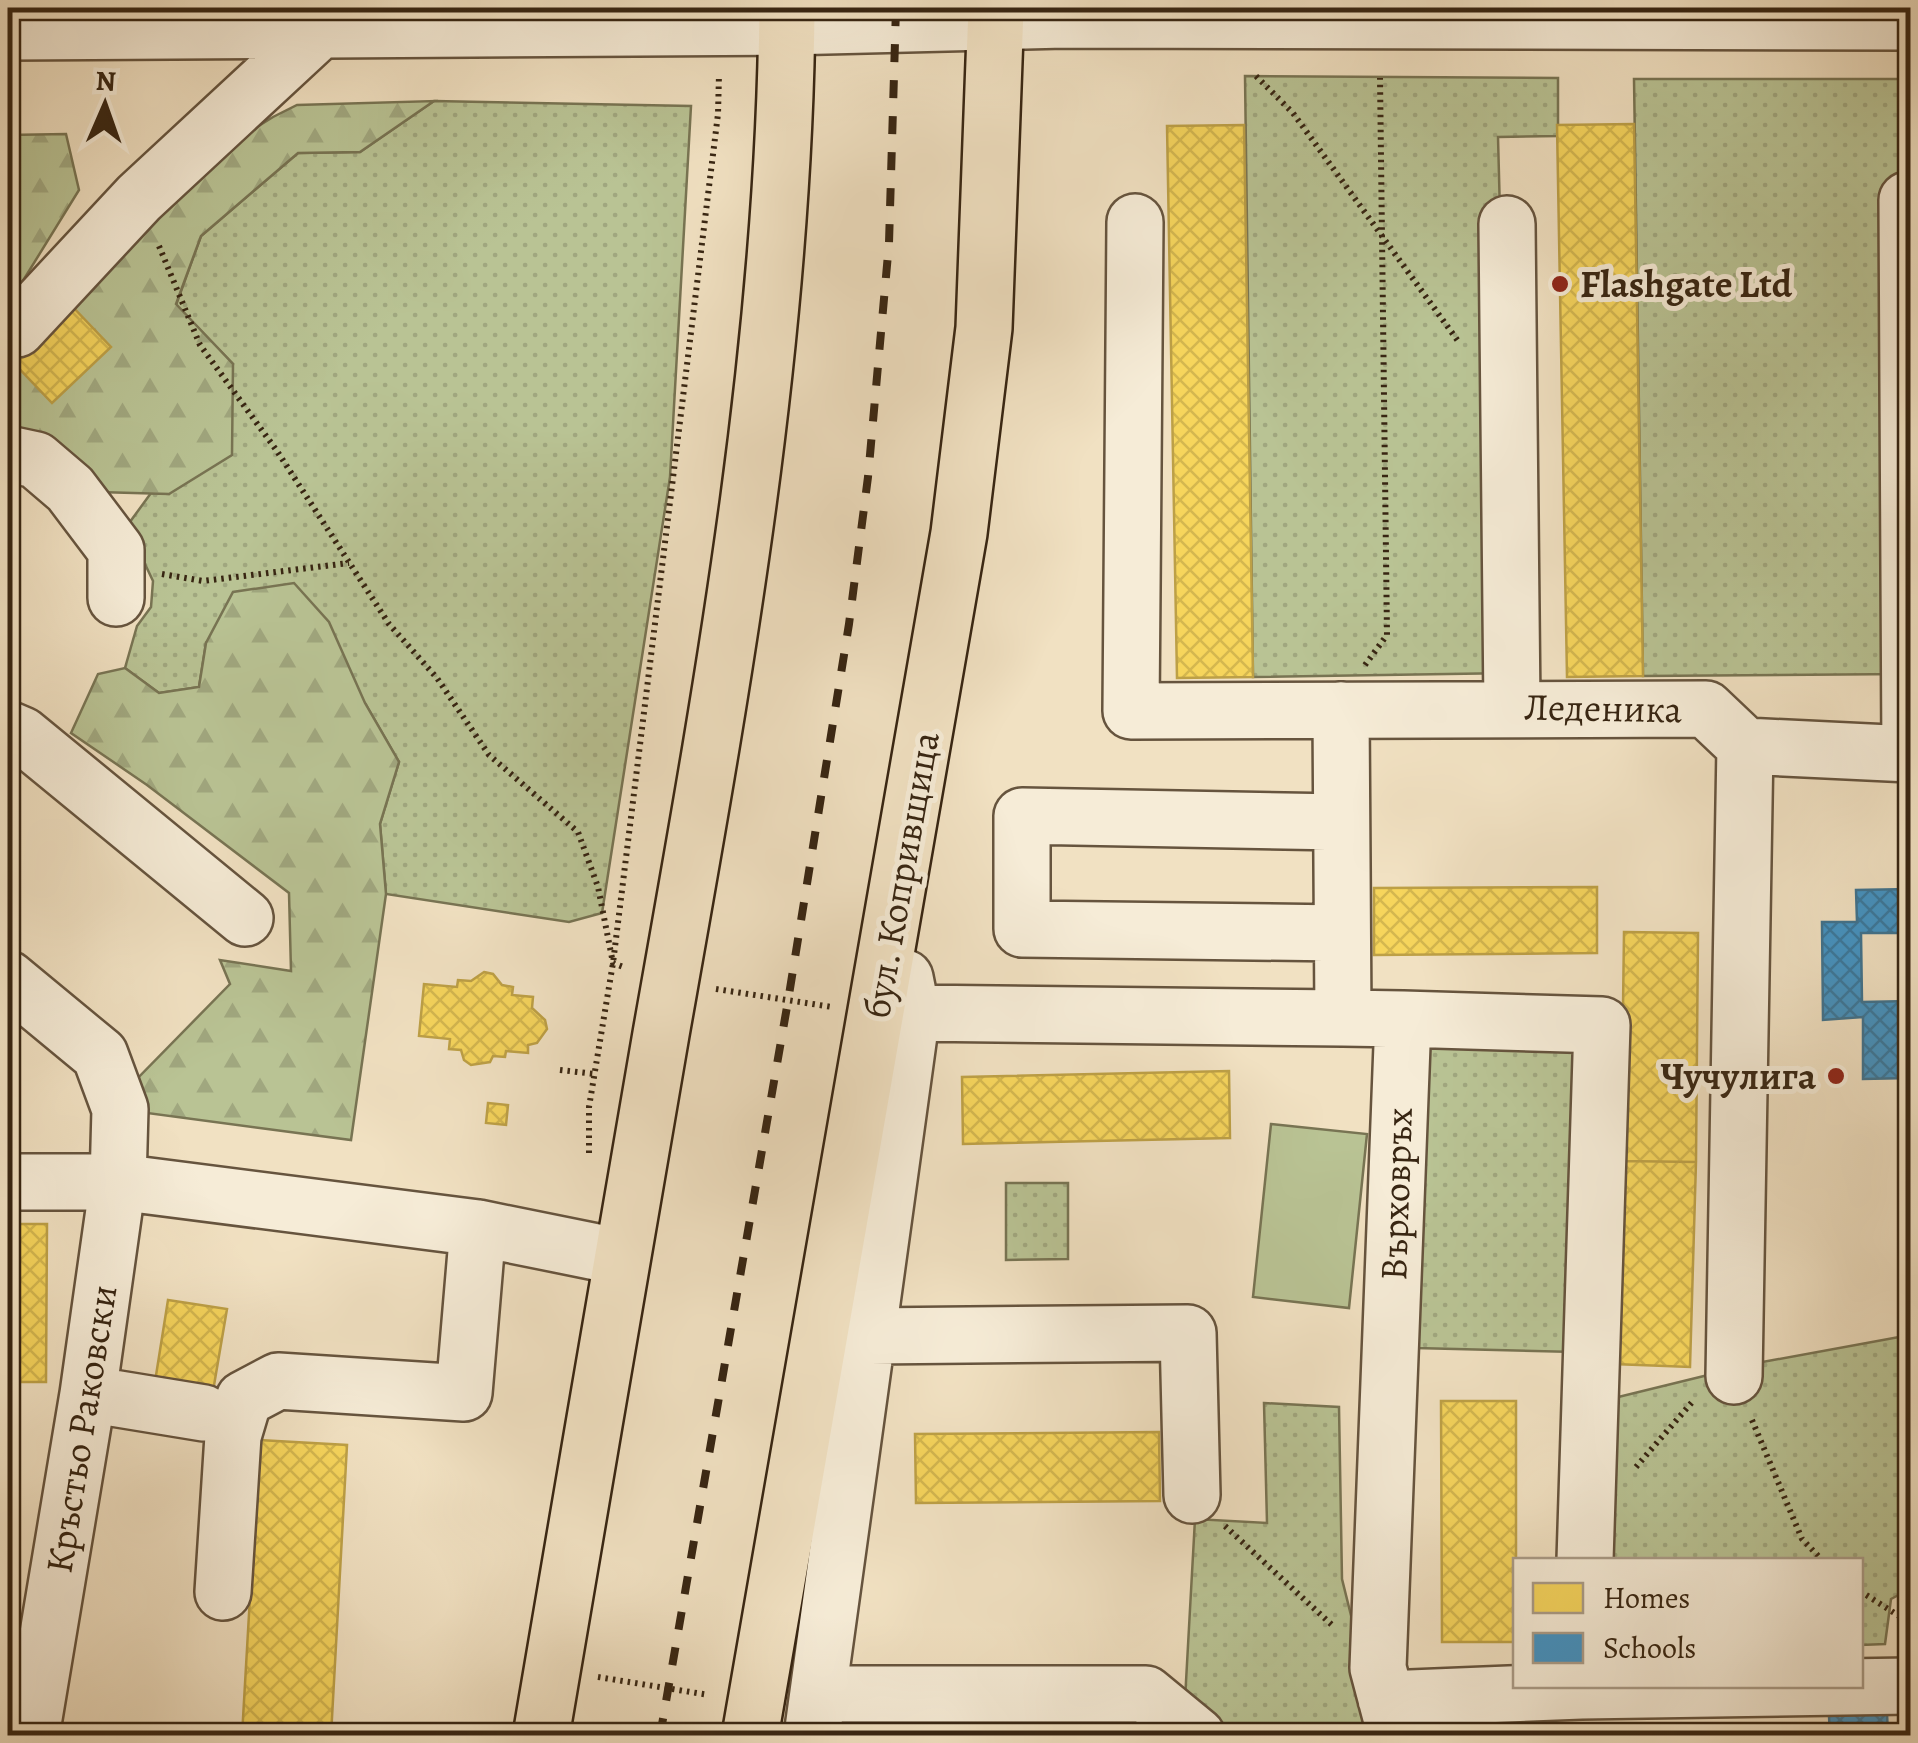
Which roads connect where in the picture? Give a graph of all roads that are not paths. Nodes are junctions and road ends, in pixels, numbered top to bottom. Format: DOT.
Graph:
graph roads {
  1 [pos="996,14"];
  2 [pos="787,17"];
  3 [pos="1910,22"];
  4 [pos="320,30"];
  5 [pos="8,32"];
  6 [pos="1907,200"];
  7 [pos="1135,222"];
  8 [pos="1506,224"];
  9 [pos="18,329"];
  10 [pos="8,454"];
  11 [pos="116,574"];
  12 [pos="1512,708"];
  13 [pos="1341,710"];
  14 [pos="8,729"];
  15 [pos="1745,746"];
  16 [pos="1910,754"];
  17 [pos="1341,822"];
  18 [pos="245,918"];
  19 [pos="1342,933"];
  20 [pos="8,979"];
  21 [pos="894,1013"];
  22 [pos="1343,1018"];
  23 [pos="1403,1019"];
  24 [pos="8,1182"];
  25 [pos="118,1182"];
  26 [pos="478,1228"];
  27 [pos="621,1257"];
  28 [pos="870,1336"];
  29 [pos="1734,1376"];
  30 [pos="88,1394"];
  31 [pos="204,1414"];
  32 [pos="1192,1495"];
  33 [pos="1585,1558"];
  34 [pos="223,1592"];
  35 [pos="1863,1686"];
  36 [pos="1910,1686"];
  37 [pos="1581,1688"];
  38 [pos="1386,1701"];
  39 [pos="815,1715"];
  40 [pos="25,1718"];
  41 [pos="752,1719"];
  42 [pos="541,1736"];
  43 [pos="1197,1736"];
  1 -- 2 [label="street"];
  1 -- 3 [label="street"];
  1 -- 21 [label="main road, бул. Копривщица"];
  2 -- 4 [label="street"];
  2 -- 27 [label="main road"];
  4 -- 5 [label="street"];
  4 -- 9 [label="street"];
  6 -- 16 [label="street"];
  7 -- 13 [label="street, Леденика"];
  8 -- 12 [label="street"];
  10 -- 11 [label="street"];
  12 -- 13 [label="street, Леденика"];
  12 -- 15 [label="street, Леденика"];
  13 -- 17 [label="street"];
  14 -- 18 [label="street"];
  15 -- 16 [label="street"];
  15 -- 29 [label="street"];
  17 -- 19 [label="street"];
  17 -- 19 [label="street"];
  19 -- 22 [label="street"];
  20 -- 25 [label="street, Кръстьо Раковски"];
  21 -- 22 [label="street"];
  21 -- 28 [label="street"];
  21 -- 41 [label="main road, бул. Копривщица"];
  22 -- 23 [label="street"];
  23 -- 33 [label="street"];
  23 -- 38 [label="street, Върховръх"];
  24 -- 25 [label="street"];
  25 -- 26 [label="street"];
  25 -- 30 [label="street, Кръстьо Раковски"];
  26 -- 27 [label="street"];
  26 -- 34 [label="street"];
  27 -- 42 [label="main road"];
  28 -- 32 [label="street"];
  28 -- 39 [label="street"];
  30 -- 31 [label="street"];
  30 -- 40 [label="street, Кръстьо Раковски"];
  35 -- 36 [label="street"];
  37 -- 38 [label="street"];
  39 -- 43 [label="street"];
}
